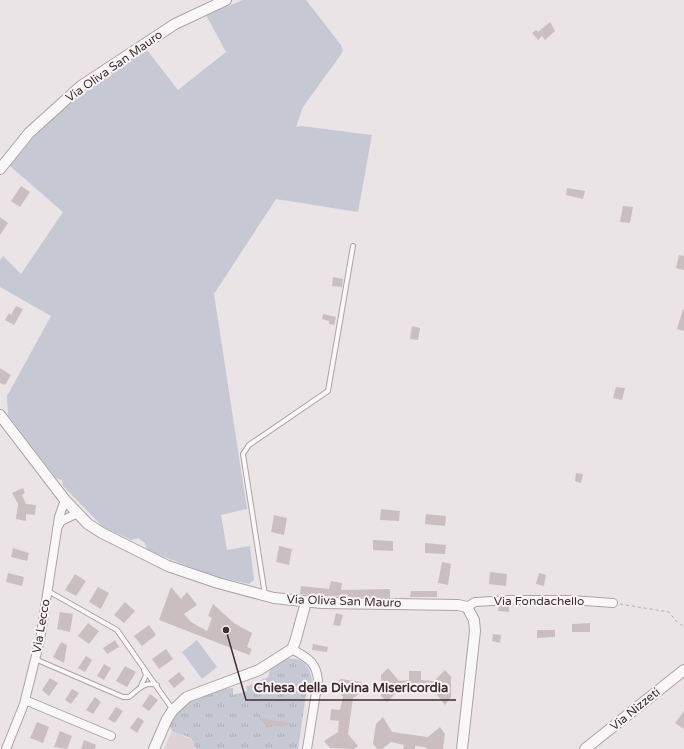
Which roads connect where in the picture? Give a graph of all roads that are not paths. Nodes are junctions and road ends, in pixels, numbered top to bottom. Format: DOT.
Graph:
graph roads {
  1 [pos="226,0"];
  2 [pos="0,169"];
  3 [pos="353,246"];
  4 [pos="0,415"];
  5 [pos="66,500"];
  6 [pos="78,514"];
  7 [pos="57,529"];
  8 [pos="48,591"];
  9 [pos="265,596"];
  10 [pos="306,602"];
  11 [pos="613,603"];
  12 [pos="467,607"];
  13 [pos="292,649"];
  14 [pos="35,659"];
  15 [pos="144,666"];
  16 [pos="684,670"];
  17 [pos="141,686"];
  18 [pos="157,686"];
  19 [pos="25,700"];
  20 [pos="173,710"];
  21 [pos="111,736"];
  22 [pos="6,749"];
  23 [pos="154,749"];
  24 [pos="307,749"];
  25 [pos="462,749"];
  26 [pos="585,749"];
  1 -- 2 [label="street, Via Oliva San Mauro"];
  3 -- 9 [label="lane"];
  4 -- 5 [label="street, Via Oliva San Mauro"];
  5 -- 6 [label="street, Via Oliva San Mauro"];
  5 -- 7 [label="street, Via Lecco"];
  6 -- 7 [label="street"];
  6 -- 9 [label="street, Via Oliva San Mauro"];
  7 -- 8 [label="street, Via Lecco"];
  8 -- 14 [label="street, Via Lecco"];
  8 -- 15 [label="lane"];
  9 -- 10 [label="street, Via Oliva San Mauro"];
  10 -- 12 [label="street, Via Oliva San Mauro"];
  10 -- 13 [label="street"];
  11 -- 12 [label="street, Via Fondachello"];
  12 -- 25 [label="street"];
  13 -- 20 [label="street"];
  13 -- 24 [label="street"];
  14 -- 17 [label="lane"];
  14 -- 19 [label="street, Via Lecco"];
  15 -- 17 [label="lane"];
  15 -- 18 [label="lane"];
  16 -- 26 [label="street, Via Nizzeti"];
  17 -- 18 [label="lane"];
  18 -- 20 [label="lane"];
  19 -- 21 [label="street"];
  19 -- 22 [label="street, Via Lecco"];
  20 -- 23 [label="street"];
}
